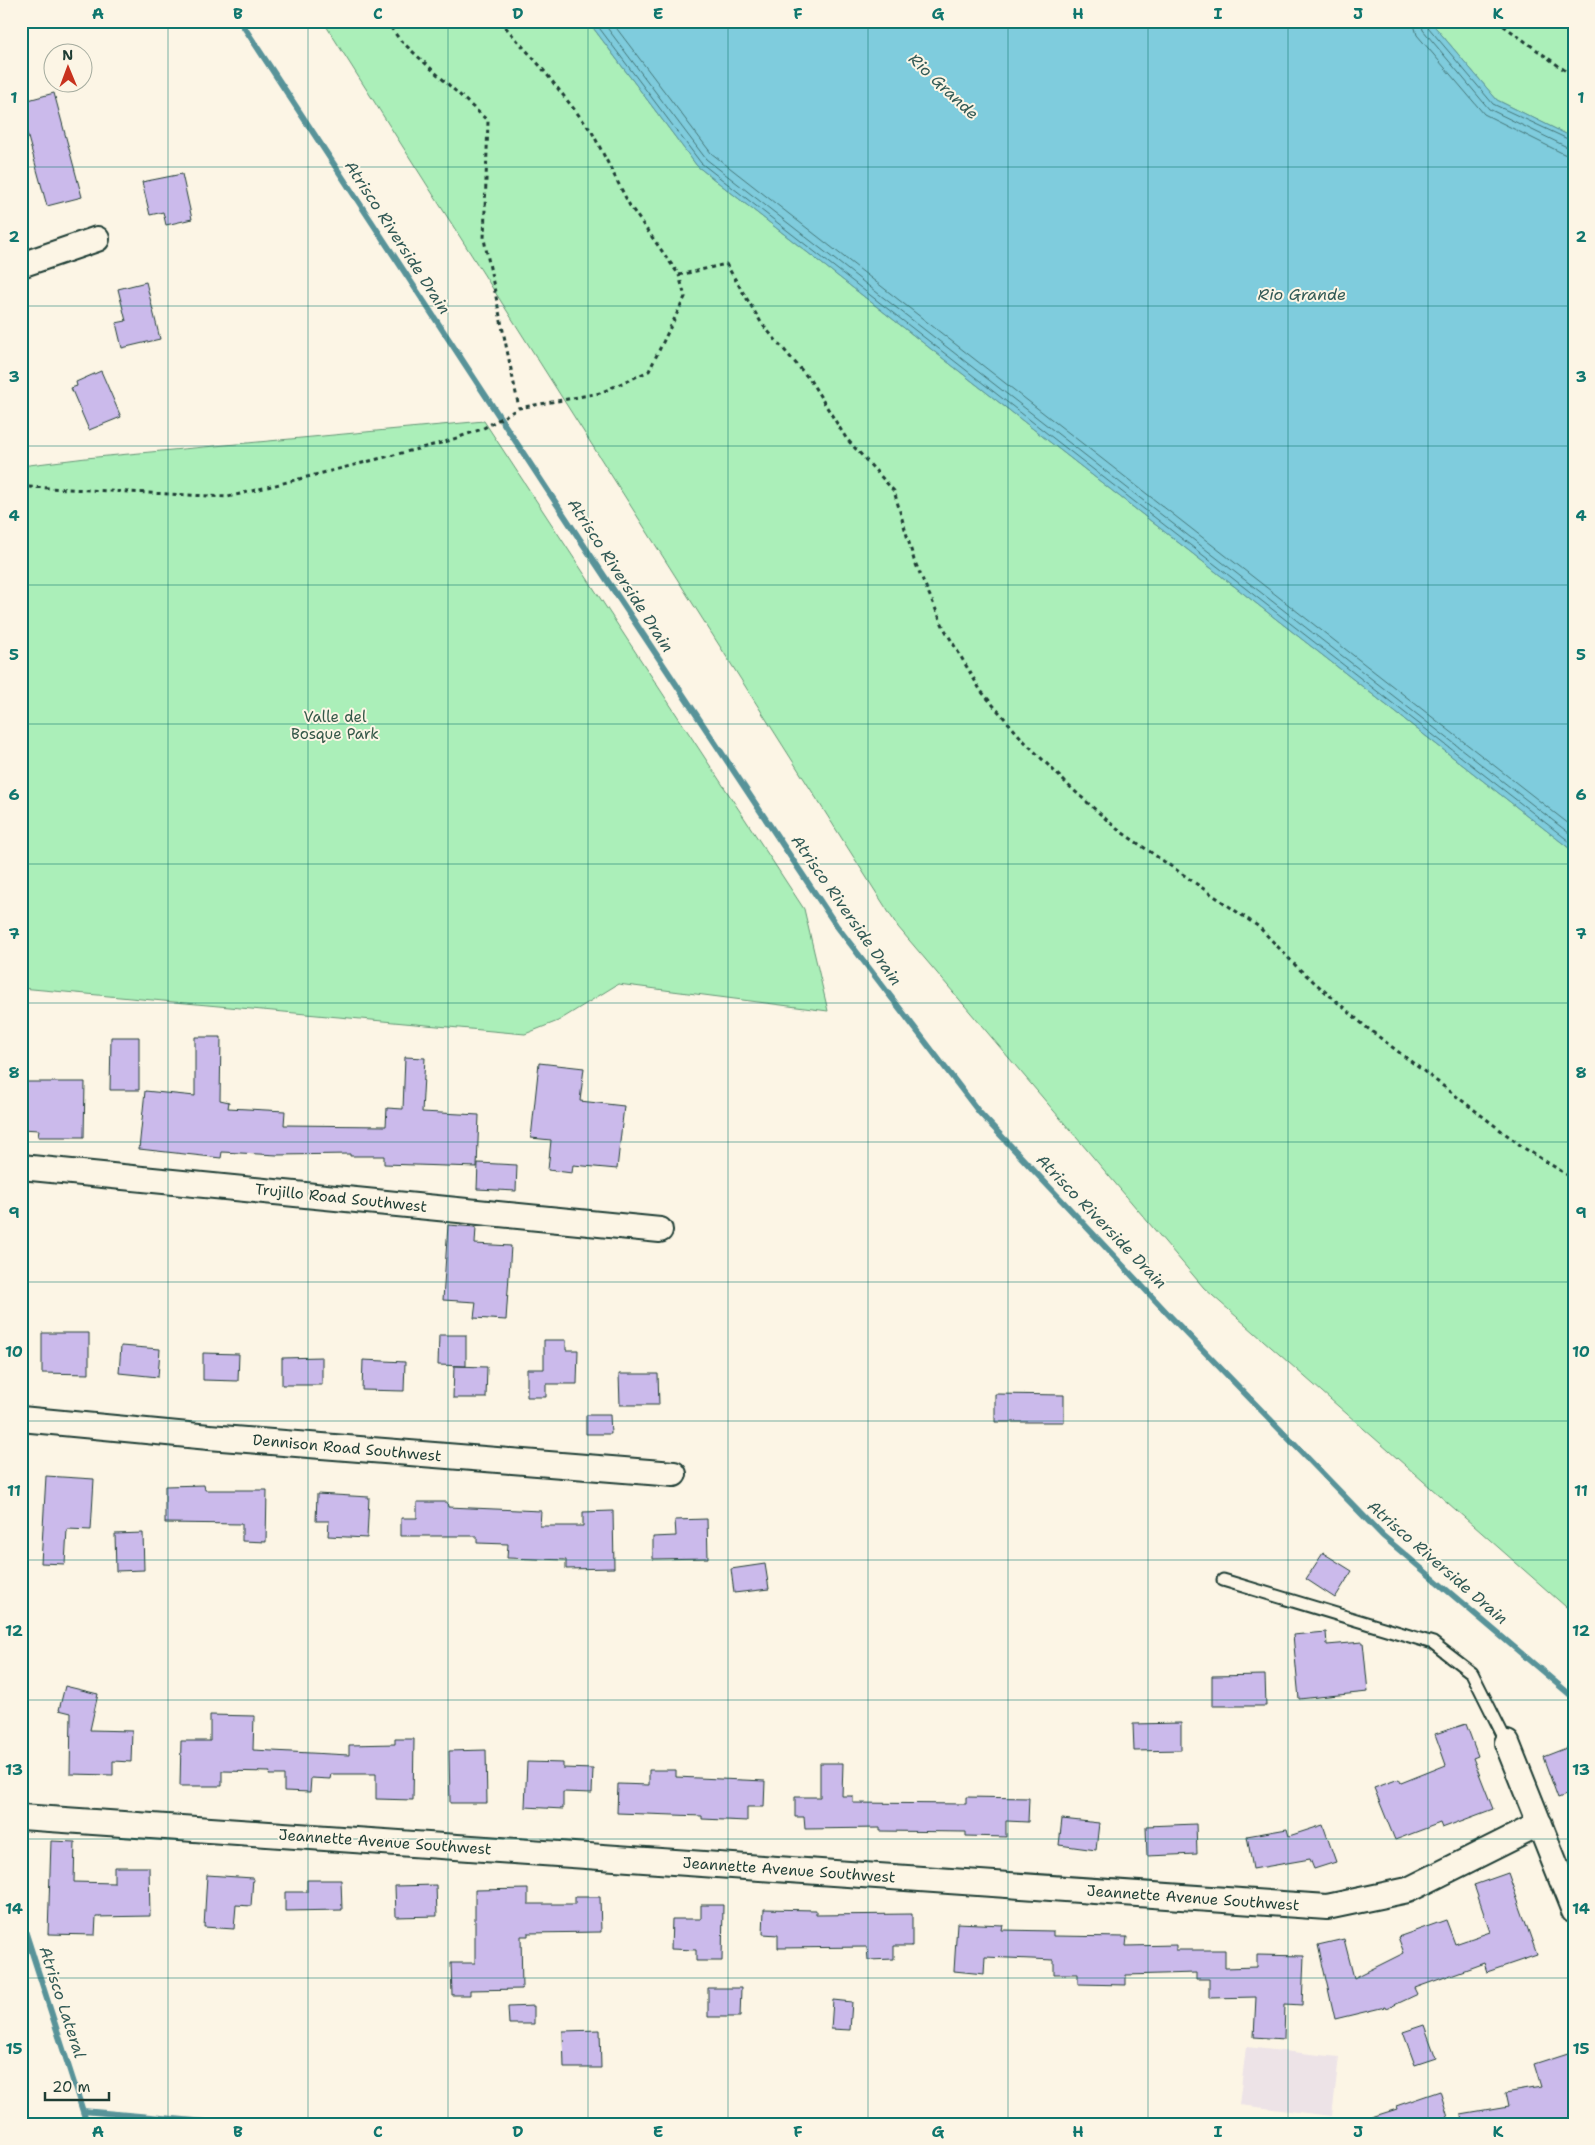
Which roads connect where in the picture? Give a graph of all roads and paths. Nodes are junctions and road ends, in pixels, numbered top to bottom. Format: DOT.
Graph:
graph roads {
  1 [pos="386,21"];
  2 [pos="500,21"];
  3 [pos="1497,21"];
  4 [pos="1574,77"];
  5 [pos="97,239"];
  6 [pos="21,264"];
  7 [pos="679,275"];
  8 [pos="519,408"];
  9 [pos="21,489"];
  10 [pos="21,1167"];
  11 [pos="1574,1180"];
  12 [pos="660,1230"];
  13 [pos="21,1419"];
  14 [pos="674,1474"];
  15 [pos="1223,1580"];
  16 [pos="1508,1743"];
  17 [pos="21,1817"];
  18 [pos="1540,1824"];
  19 [pos="1574,1911"];
  1 -- 8 [label="path"];
  2 -- 7 [label="path"];
  3 -- 4 [label="path"];
  5 -- 6 [label="street"];
  7 -- 8 [label="path"];
  7 -- 11 [label="path"];
  8 -- 9 [label="path"];
  10 -- 12 [label="street, Trujillo Road Southwest"];
  13 -- 14 [label="street, Dennison Road Southwest"];
  15 -- 16 [label="lane"];
  16 -- 18 [label="street"];
  17 -- 18 [label="street, Jeannette Avenue Southwest"];
  18 -- 19 [label="street"];
}
